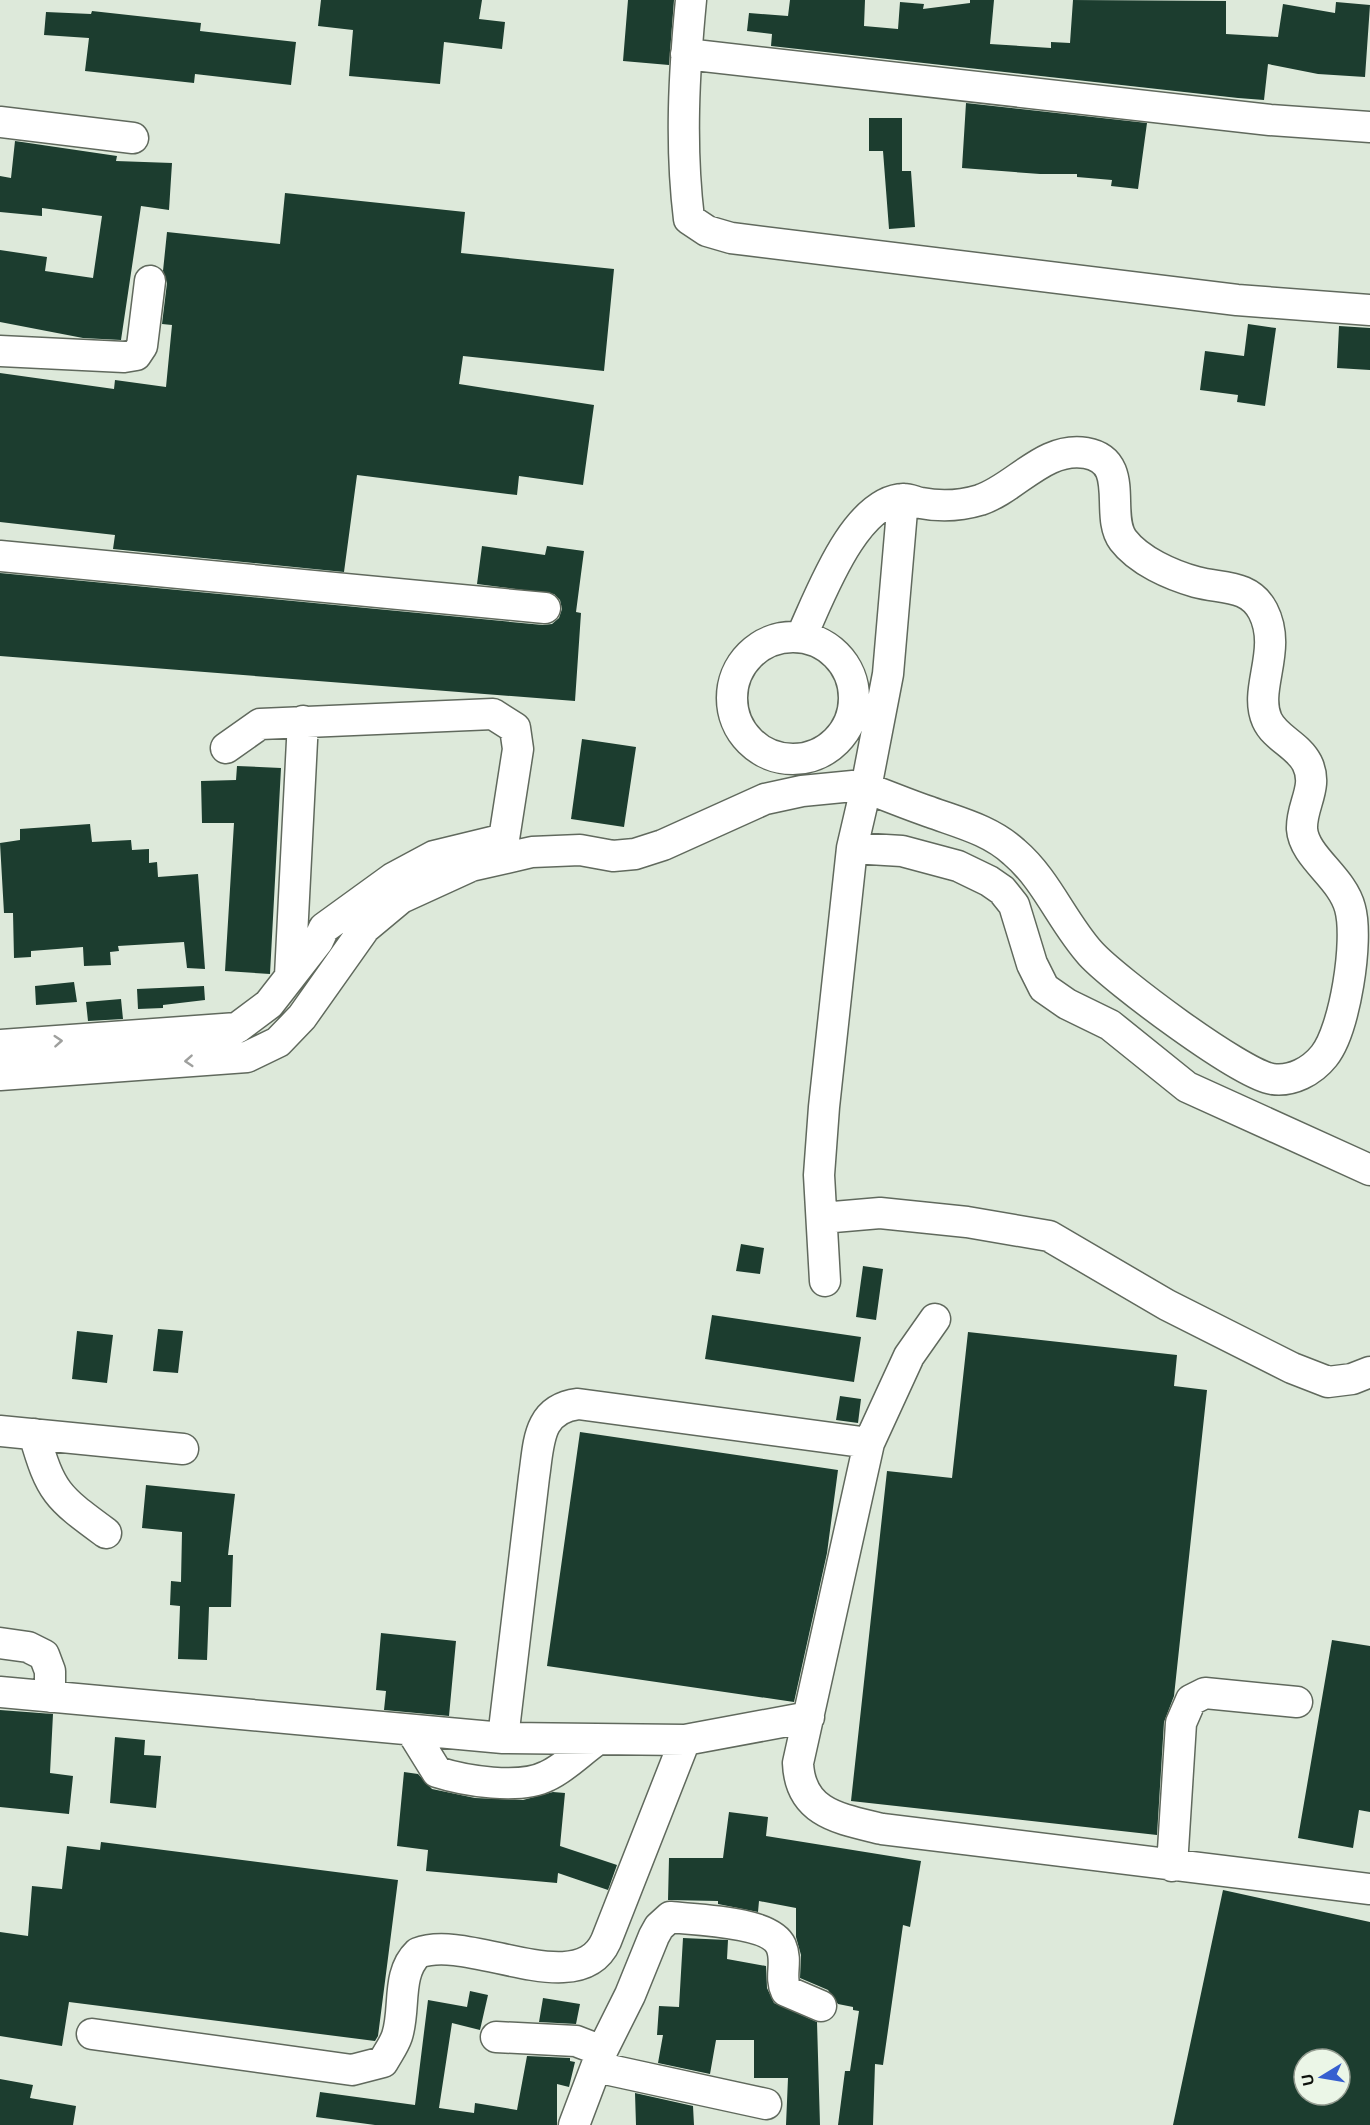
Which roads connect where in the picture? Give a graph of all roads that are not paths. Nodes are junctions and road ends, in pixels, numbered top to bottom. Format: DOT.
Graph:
graph roads {
  1 [pos="691,0"];
  2 [pos="686,54"];
  3 [pos="0,122"];
  4 [pos="1370,127"];
  5 [pos="133,138"];
  6 [pos="150,281"];
  7 [pos="1370,310"];
  8 [pos="0,351"];
  9 [pos="903,499"];
  10 [pos="0,556"];
  11 [pos="545,608"];
  12 [pos="801,637"];
  13 [pos="303,721"];
  14 [pos="226,748"];
  15 [pos="866,788"];
  16 [pos="852,848"];
  17 [pos="290,976"];
  18 [pos="237,1028"];
  19 [pos="0,1045"];
  20 [pos="247,1057"];
  21 [pos="0,1075"];
  22 [pos="1370,1170"];
  23 [pos="822,1218"];
  24 [pos="825,1281"];
  25 [pos="935,1319"];
  26 [pos="1370,1372"];
  27 [pos="0,1431"];
  28 [pos="34,1434"];
  29 [pos="869,1443"];
  30 [pos="183,1449"];
  31 [pos="106,1533"];
  32 [pos="0,1643"];
  33 [pos="0,1692"];
  34 [pos="50,1697"];
  35 [pos="1297,1702"];
  36 [pos="809,1717"];
  37 [pos="411,1730"];
  38 [pos="503,1738"];
  39 [pos="597,1740"];
  40 [pos="685,1740"];
  41 [pos="1172,1866"];
  42 [pos="1370,1889"];
  43 [pos="821,2006"];
  44 [pos="92,2034"];
  45 [pos="496,2037"];
  46 [pos="599,2059"];
  47 [pos="766,2104"];
  48 [pos="574,2125"];
  1 -- 2 [label="street"];
  2 -- 4 [label="street"];
  2 -- 7 [label="street"];
  3 -- 5 [label="street"];
  6 -- 8 [label="street"];
  9 -- 12 [label="street"];
  9 -- 15 [label="street"];
  9 -- 15 [label="street"];
  10 -- 11 [label="street"];
  12 -- 12 [label="street"];
  13 -- 14 [label="street"];
  13 -- 17 [label="street"];
  13 -- 17 [label="street"];
  15 -- 16 [label="street"];
  15 -- 20 [label="street"];
  16 -- 22 [label="street"];
  16 -- 23 [label="street"];
  17 -- 18 [label="street"];
  19 -- 18 [label="street, one-way"];
  18 -- 20 [label="street"];
  20 -- 21 [label="street, one-way"];
  23 -- 24 [label="street"];
  23 -- 26 [label="street"];
  25 -- 29 [label="street"];
  27 -- 28 [label="street"];
  28 -- 30 [label="street"];
  28 -- 31 [label="street"];
  29 -- 36 [label="street"];
  29 -- 38 [label="street"];
  32 -- 34 [label="street"];
  33 -- 34 [label="street"];
  34 -- 37 [label="street"];
  35 -- 41 [label="street"];
  36 -- 40 [label="street"];
  36 -- 41 [label="street"];
  37 -- 38 [label="street"];
  37 -- 39 [label="street"];
  38 -- 39 [label="street"];
  39 -- 40 [label="street"];
  40 -- 44 [label="street"];
  41 -- 42 [label="street"];
  43 -- 46 [label="street"];
  45 -- 46 [label="street"];
  46 -- 47 [label="street"];
  46 -- 48 [label="street"];
}
